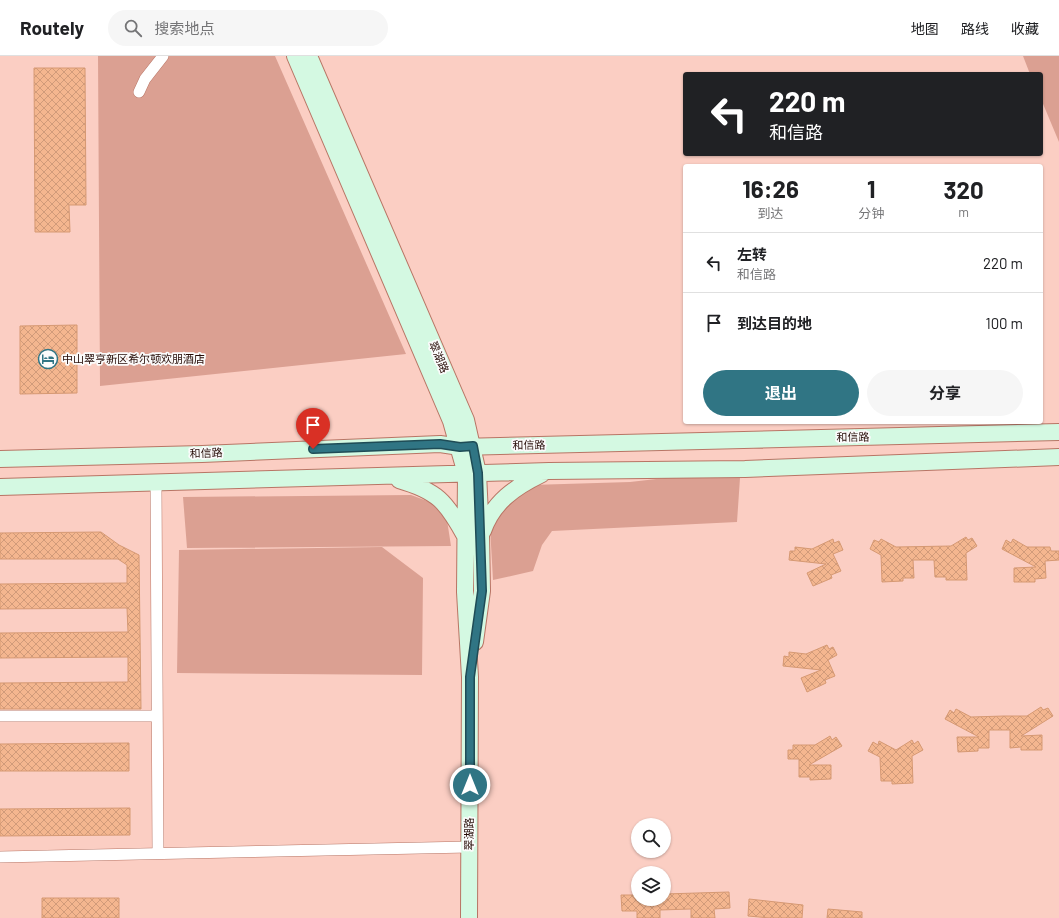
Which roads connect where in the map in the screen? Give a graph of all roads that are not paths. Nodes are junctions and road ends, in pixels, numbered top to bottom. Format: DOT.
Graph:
graph roads {
  1 [pos="163,56"];
  2 [pos="295,56"];
  3 [pos="309,56"];
  4 [pos="139,92"];
  5 [pos="1059,432"];
  6 [pos="466,447"];
  7 [pos="1059,457"];
  8 [pos="0,459"];
  9 [pos="549,471"];
  10 [pos="472,474"];
  11 [pos="384,476"];
  12 [pos="156,483"];
  13 [pos="0,487"];
  14 [pos="473,537"];
  15 [pos="0,716"];
  16 [pos="157,716"];
  17 [pos="469,847"];
  18 [pos="158,853"];
  19 [pos="0,857"];
  20 [pos="469,918"];
  1 -- 4 [label="street"];
  2 -- 6 [label="street, 翠湖路"];
  3 -- 6 [label="street, 翠湖路"];
  5 -- 6 [label="street, 和信路"];
  6 -- 8 [label="street, 和信路"];
  6 -- 10 [label="street, 翠湖路"];
  7 -- 9 [label="street"];
  9 -- 10 [label="street"];
  9 -- 14 [label="street"];
  10 -- 11 [label="street"];
  10 -- 14 [label="street, 翠湖路"];
  11 -- 12 [label="street"];
  11 -- 14 [label="street"];
  12 -- 13 [label="street"];
  12 -- 16 [label="street"];
  14 -- 17 [label="street, 翠湖路"];
  15 -- 16 [label="street"];
  16 -- 18 [label="street"];
  17 -- 18 [label="street"];
  17 -- 20 [label="street, 翠湖路"];
  18 -- 19 [label="street"];
}
